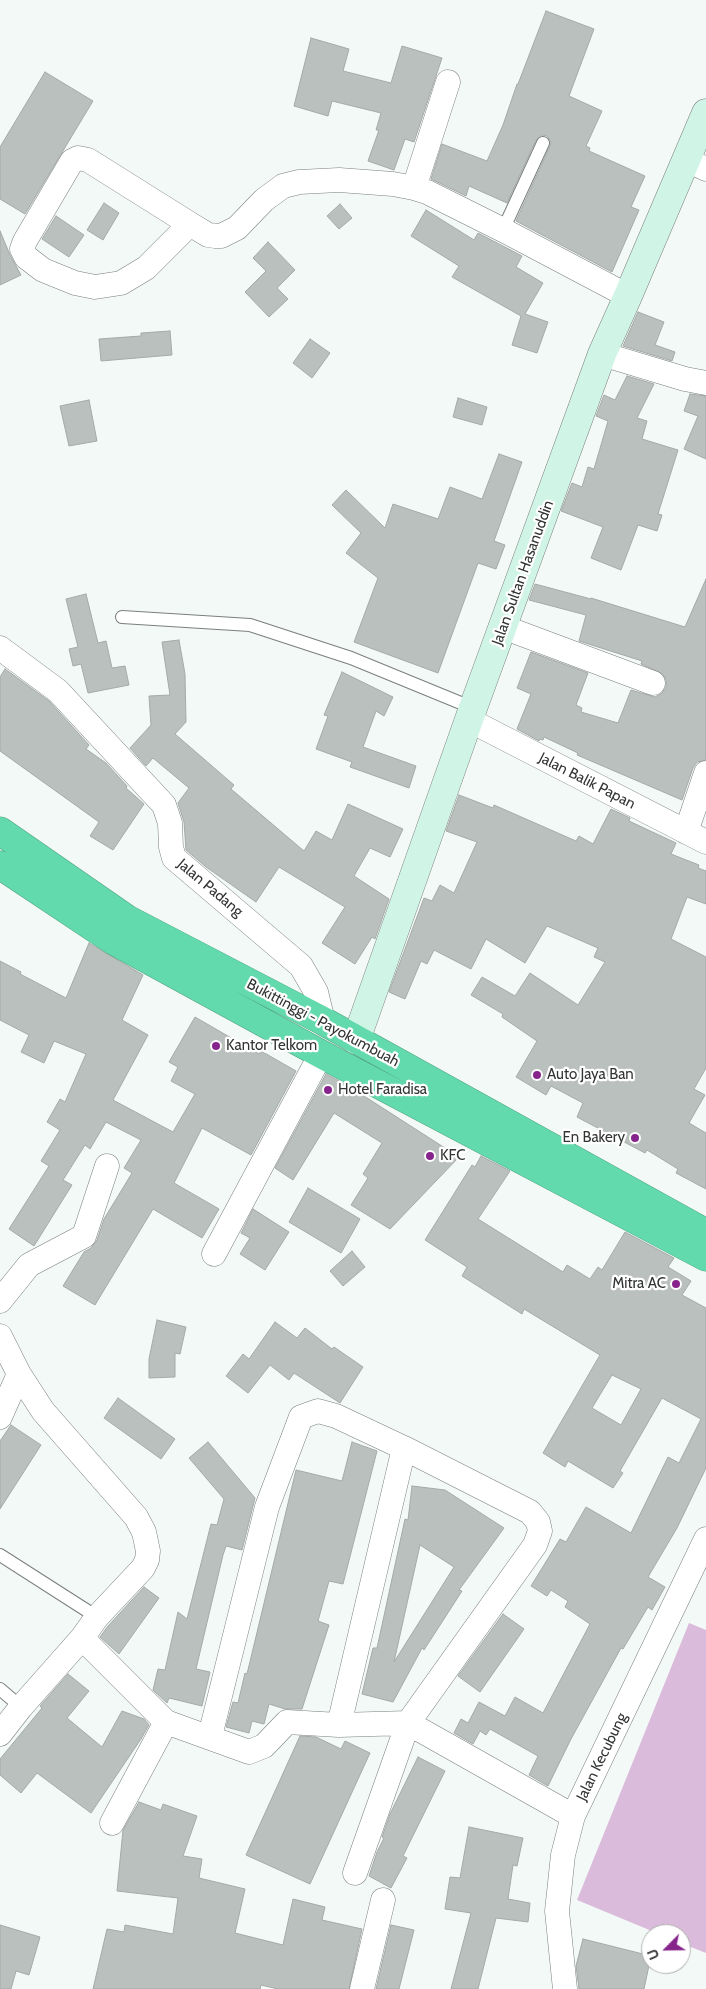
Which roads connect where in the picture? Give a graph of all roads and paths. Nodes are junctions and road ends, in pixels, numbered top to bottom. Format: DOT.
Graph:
graph roads {
  1 [pos="448,82"];
  2 [pos="706,113"];
  3 [pos="543,143"];
  4 [pos="697,165"];
  5 [pos="414,188"];
  6 [pos="190,224"];
  7 [pos="503,230"];
  8 [pos="628,296"];
  9 [pos="602,354"];
  10 [pos="706,383"];
  11 [pos="122,617"];
  12 [pos="503,627"];
  13 [pos="0,648"];
  14 [pos="653,683"];
  15 [pos="471,714"];
  16 [pos="706,773"];
  17 [pos="0,831"];
  18 [pos="696,837"];
  19 [pos="0,865"];
  20 [pos="323,1021"];
  21 [pos="356,1040"];
  22 [pos="322,1054"];
  23 [pos="107,1166"];
  24 [pos="706,1233"];
  25 [pos="214,1254"];
  26 [pos="706,1257"];
  27 [pos="0,1301"];
  28 [pos="0,1336"];
  29 [pos="19,1374"];
  30 [pos="0,1417"];
  31 [pos="404,1448"];
  32 [pos="706,1539"];
  33 [pos="0,1555"];
  34 [pos="97,1617"];
  35 [pos="82,1638"];
  36 [pos="0,1689"];
  37 [pos="21,1706"];
  38 [pos="166,1722"];
  39 [pos="408,1724"];
  40 [pos="339,1725"];
  41 [pos="0,1734"];
  42 [pos="210,1736"];
  43 [pos="573,1816"];
  44 [pos="112,1823"];
  45 [pos="355,1874"];
  46 [pos="384,1900"];
  47 [pos="362,1989"];
  48 [pos="565,1989"];
  1 -- 5 [label="street"];
  2 -- 4 [label="street, Jalan Sultan Hasanuddin"];
  3 -- 7 [label="lane"];
  4 -- 8 [label="street, Jalan Sultan Hasanuddin"];
  5 -- 6 [label="street"];
  5 -- 7 [label="street"];
  6 -- 6 [label="street"];
  7 -- 8 [label="street"];
  8 -- 9 [label="street, Jalan Sultan Hasanuddin"];
  9 -- 10 [label="street"];
  9 -- 12 [label="street, Jalan Sultan Hasanuddin"];
  11 -- 15 [label="lane"];
  12 -- 14 [label="street"];
  12 -- 15 [label="street, Jalan Sultan Hasanuddin"];
  13 -- 20 [label="street, Jalan Padang"];
  15 -- 18 [label="street, Jalan Balik Papan"];
  15 -- 21 [label="street, Jalan Sultan Hasanuddin"];
  16 -- 18 [label="street"];
  17 -- 20 [label="highway, Bukittinggi - Payokumbuah"];
  19 -- 22 [label="highway, Bukittinggi - Payokumbuah"];
  20 -- 21 [label="highway, Bukittinggi - Payokumbuah"];
  21 -- 24 [label="highway, Bukittinggi - Payokumbuah"];
  22 -- 25 [label="street"];
  22 -- 26 [label="highway, Bukittinggi - Payokumbuah"];
  23 -- 27 [label="street"];
  28 -- 29 [label="street"];
  29 -- 30 [label="street"];
  29 -- 34 [label="street"];
  31 -- 39 [label="street"];
  31 -- 40 [label="street"];
  31 -- 42 [label="street"];
  32 -- 43 [label="street, Jalan Kecubung"];
  33 -- 34 [label="lane"];
  34 -- 35 [label="street"];
  35 -- 37 [label="street"];
  35 -- 38 [label="street"];
  36 -- 37 [label="lane"];
  37 -- 41 [label="street"];
  38 -- 42 [label="street"];
  38 -- 44 [label="street"];
  39 -- 40 [label="street"];
  39 -- 43 [label="street"];
  39 -- 45 [label="street"];
  40 -- 42 [label="street"];
  43 -- 48 [label="street, Jalan Kecubung"];
  46 -- 47 [label="street"];
}
